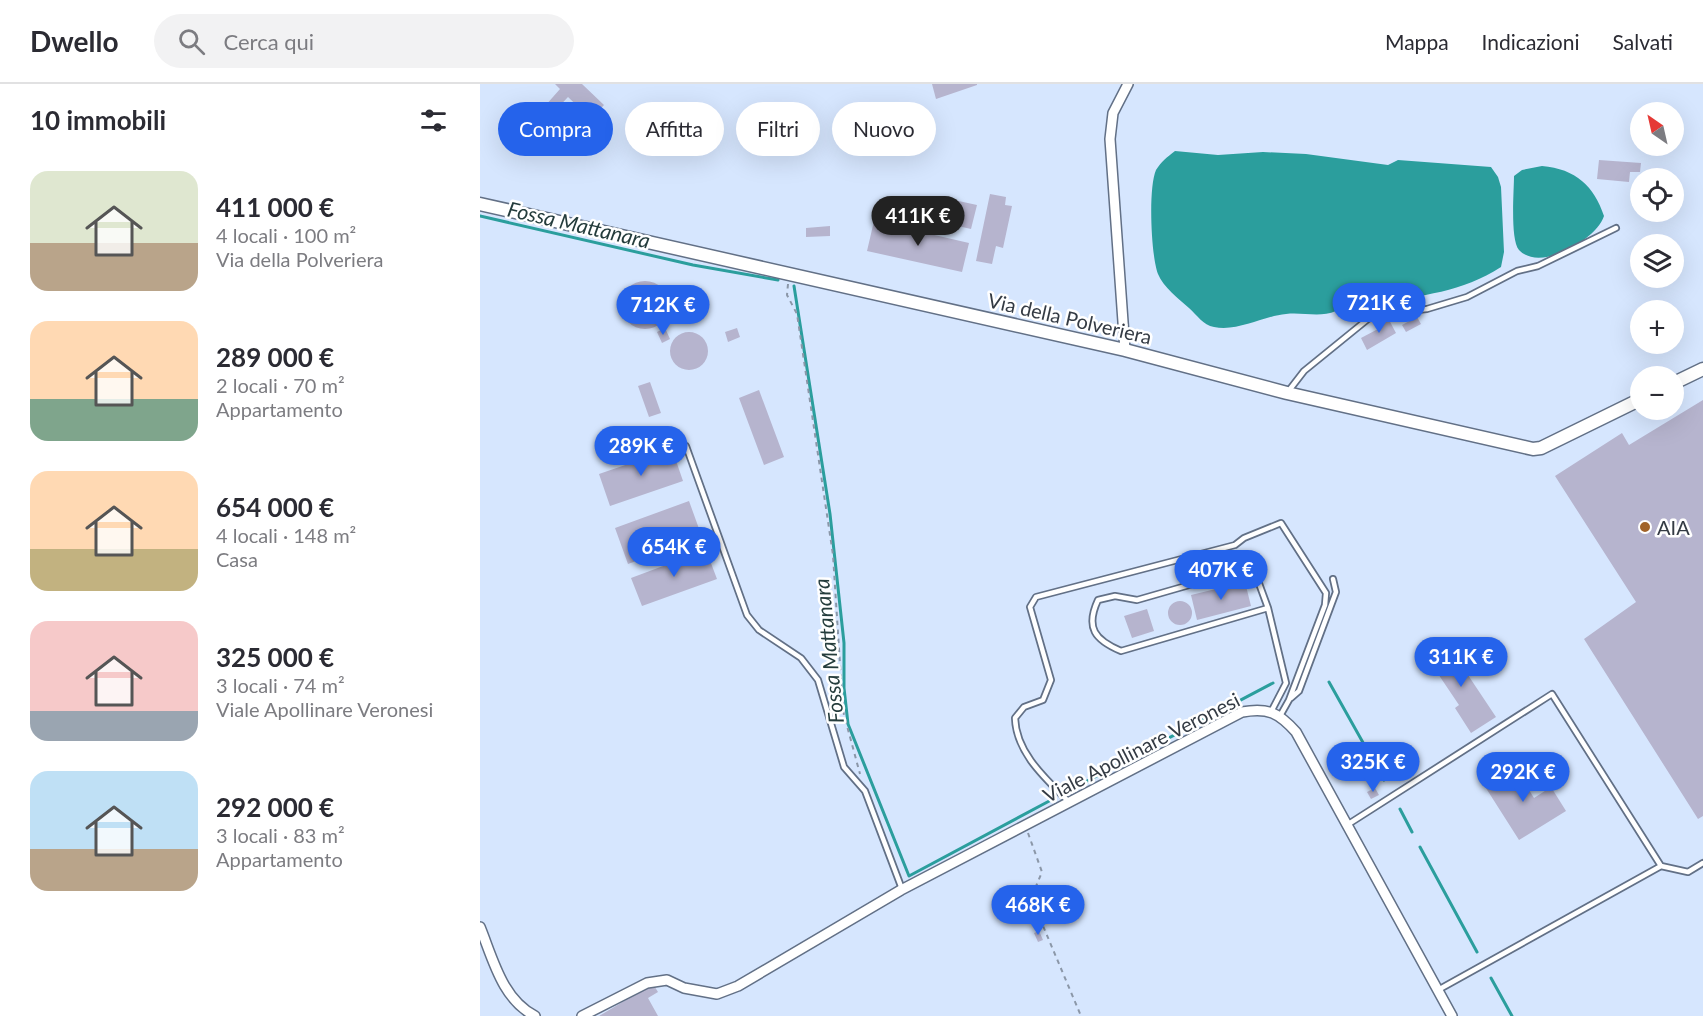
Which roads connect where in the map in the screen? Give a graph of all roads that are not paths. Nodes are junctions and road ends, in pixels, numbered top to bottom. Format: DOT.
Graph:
graph roads {
  1 [pos="1128,84"];
  2 [pos="480,204"];
  3 [pos="1616,228"];
  4 [pos="1125,350"];
  5 [pos="1703,369"];
  6 [pos="1684,378"];
  7 [pos="1287,393"];
  8 [pos="1630,404"];
  9 [pos="686,446"];
  10 [pos="1333,579"];
  11 [pos="1268,608"];
  12 [pos="1289,700"];
  13 [pos="1276,713"];
  14 [pos="1069,802"];
  15 [pos="1347,825"];
  16 [pos="1703,862"];
  17 [pos="1660,866"];
  18 [pos="902,889"];
  19 [pos="480,927"];
  20 [pos="1438,990"];
  21 [pos="535,1016"];
  22 [pos="582,1016"];
  23 [pos="1452,1016"];
  1 -- 4 [label="street"];
  2 -- 4 [label="street, Via della Polveriera"];
  3 -- 7 [label="lane"];
  4 -- 7 [label="street, Via della Polveriera"];
  5 -- 6 [label="street"];
  7 -- 8 [label="street, Via della Polveriera"];
  9 -- 18 [label="lane"];
  10 -- 12 [label="lane"];
  11 -- 11 [label="lane"];
  11 -- 13 [label="lane"];
  12 -- 13 [label="lane"];
  12 -- 14 [label="lane"];
  13 -- 14 [label="street, Viale Apollinare Veronesi"];
  13 -- 15 [label="street"];
  14 -- 18 [label="street, Viale Apollinare Veronesi"];
  15 -- 17 [label="lane"];
  15 -- 20 [label="street"];
  16 -- 17 [label="lane"];
  17 -- 20 [label="lane"];
  18 -- 22 [label="street, Viale Apollinare Veronesi"];
  19 -- 21 [label="street"];
  20 -- 23 [label="street"];
}
